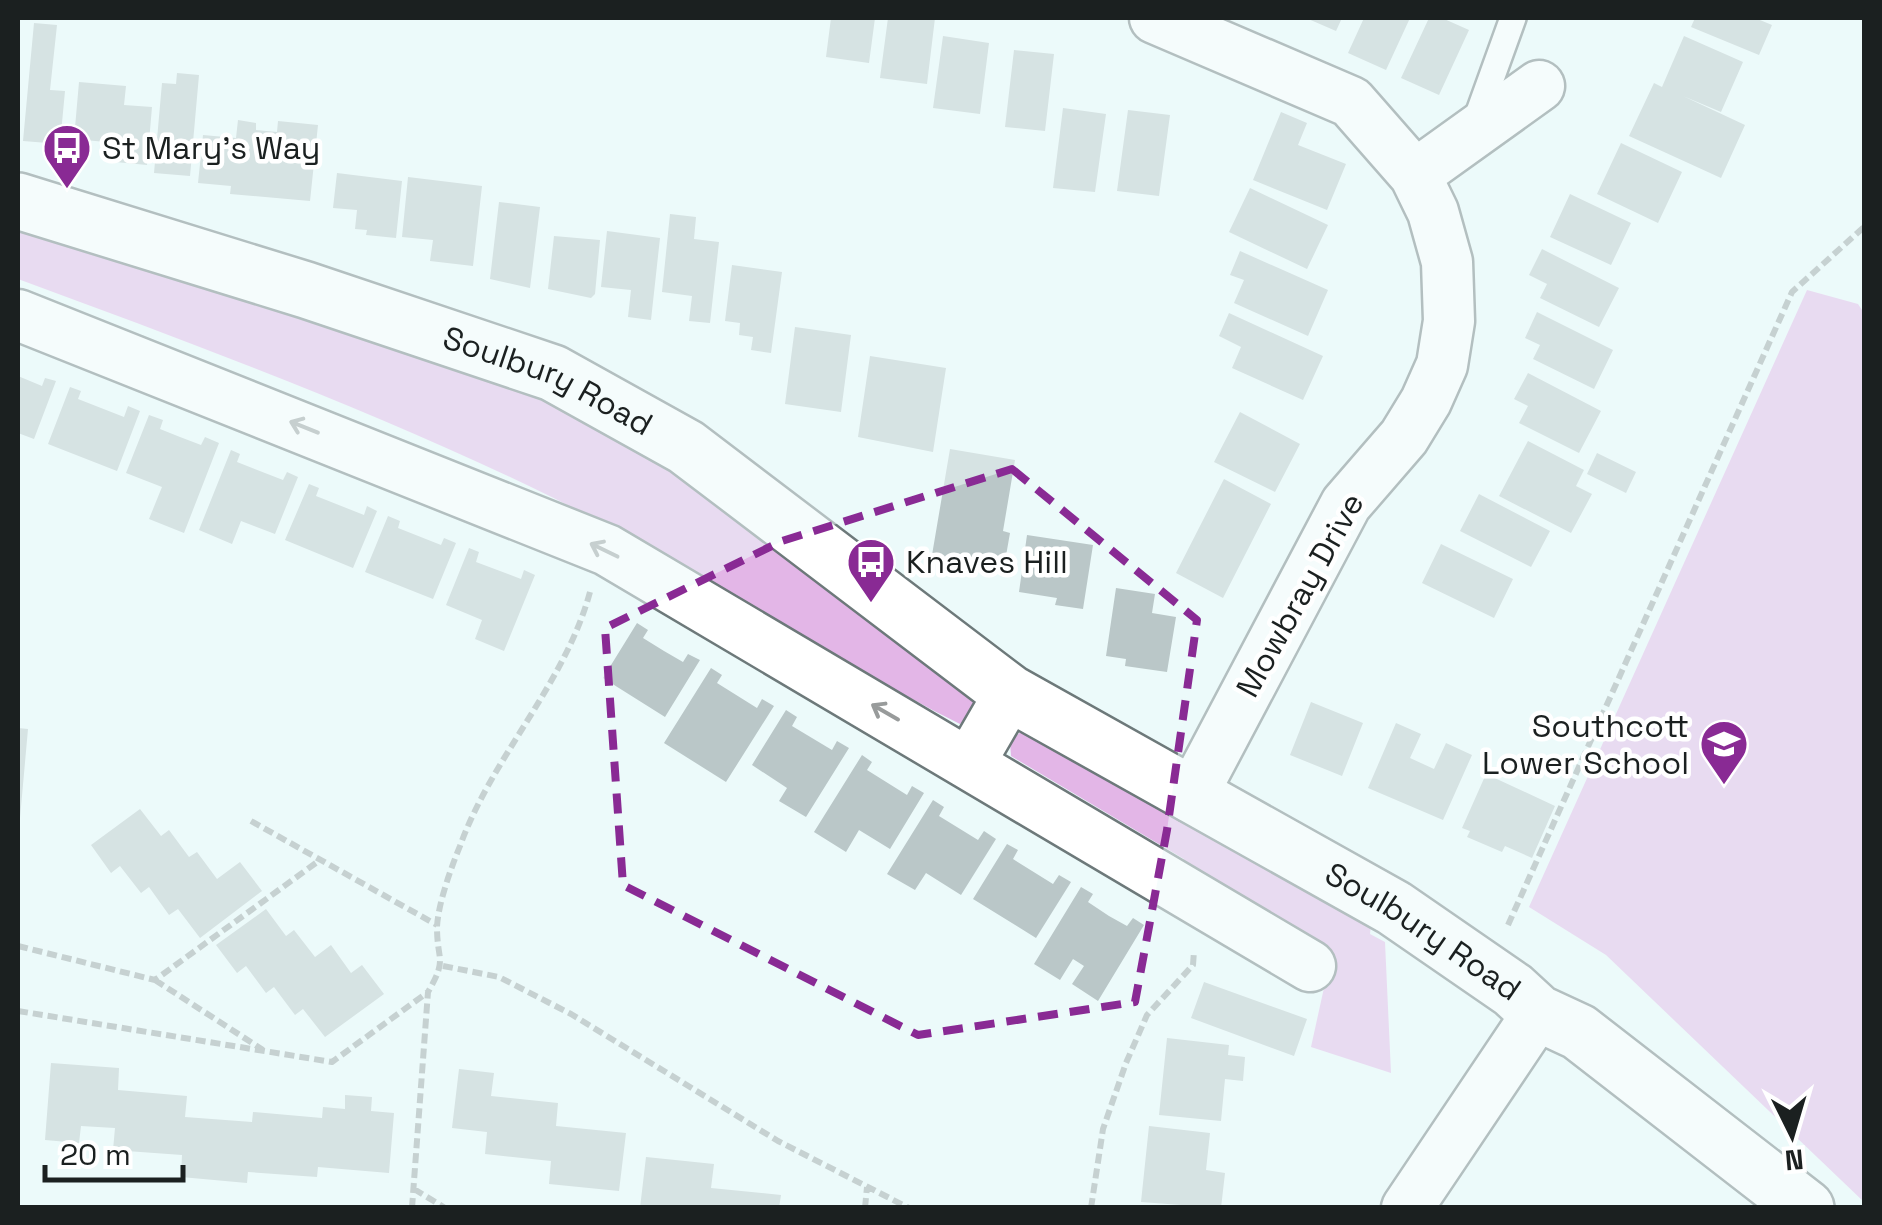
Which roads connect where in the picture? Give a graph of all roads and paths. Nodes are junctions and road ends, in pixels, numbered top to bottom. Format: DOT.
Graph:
graph roads {
  1 [pos="1155,18"];
  2 [pos="1513,18"];
  3 [pos="1539,86"];
  4 [pos="1470,136"];
  5 [pos="1415,174"];
  6 [pos="18,201"];
  7 [pos="1864,228"];
  8 [pos="18,315"];
  9 [pos="607,550"];
  10 [pos="1010,692"];
  11 [pos="970,762"];
  12 [pos="1191,797"];
  13 [pos="252,821"];
  14 [pos="320,860"];
  15 [pos="1176,885"];
  16 [pos="437,925"];
  17 [pos="18,946"];
  18 [pos="443,966"];
  19 [pos="1310,966"];
  20 [pos="1487,972"];
  21 [pos="155,980"];
  22 [pos="428,992"];
  23 [pos="18,1011"];
  24 [pos="1538,1013"];
  25 [pos="266,1052"];
  26 [pos="868,1187"];
  27 [pos="414,1189"];
  28 [pos="412,1208"];
  29 [pos="446,1208"];
  30 [pos="865,1208"];
  31 [pos="909,1208"];
  32 [pos="1091,1208"];
  33 [pos="1408,1208"];
  34 [pos="1806,1208"];
  1 -- 5 [label="street, Mowbray Drive"];
  2 -- 4 [label="lane"];
  3 -- 4 [label="street"];
  4 -- 5 [label="street"];
  5 -- 12 [label="street, Mowbray Drive"];
  6 -- 10 [label="street, Soulbury Road"];
  7 -- 20 [label="path"];
  9 -- 8 [label="street, one-way"];
  11 -- 9 [label="street, one-way"];
  9 -- 16 [label="path"];
  10 -- 11 [label="street"];
  10 -- 12 [label="street, Soulbury Road"];
  11 -- 15 [label="street"];
  12 -- 20 [label="street, Soulbury Road"];
  13 -- 14 [label="path"];
  14 -- 16 [label="path"];
  14 -- 21 [label="path"];
  15 -- 19 [label="street"];
  15 -- 32 [label="path"];
  16 -- 18 [label="path"];
  17 -- 21 [label="path"];
  18 -- 22 [label="path"];
  18 -- 26 [label="path"];
  20 -- 24 [label="street, Soulbury Road"];
  21 -- 25 [label="path"];
  22 -- 25 [label="path"];
  22 -- 27 [label="path"];
  23 -- 25 [label="path"];
  24 -- 33 [label="street"];
  24 -- 34 [label="street, Soulbury Road"];
  26 -- 30 [label="path"];
  26 -- 31 [label="path"];
  27 -- 28 [label="path"];
  27 -- 29 [label="path"];
}
